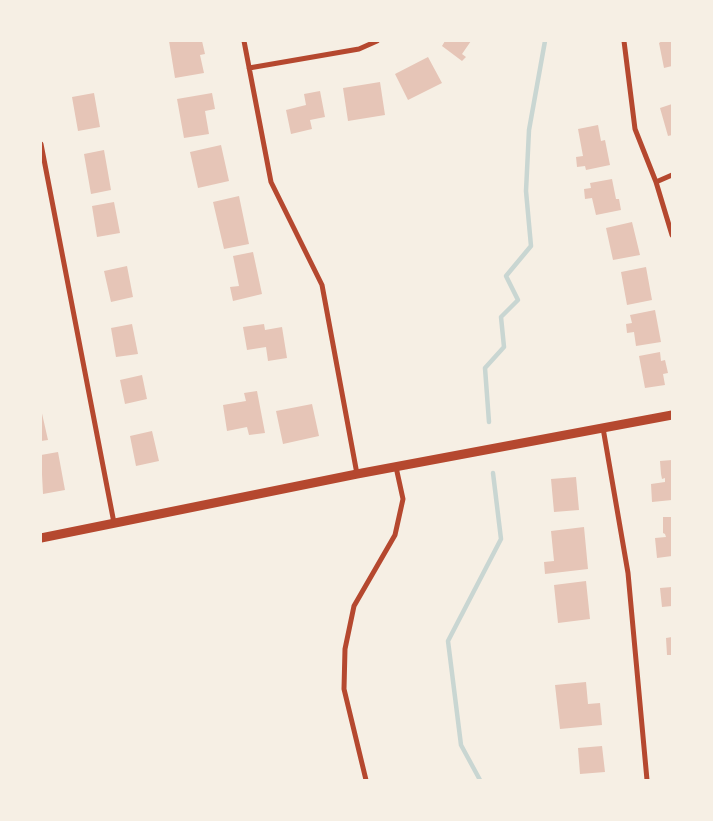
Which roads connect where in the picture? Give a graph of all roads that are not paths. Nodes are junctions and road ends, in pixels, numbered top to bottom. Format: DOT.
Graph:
graph roads {
  1 [pos="244,41"];
  2 [pos="377,41"];
  3 [pos="624,41"];
  4 [pos="249,68"];
  5 [pos="41,144"];
  6 [pos="672,176"];
  7 [pos="656,182"];
  8 [pos="672,235"];
  9 [pos="672,415"];
  10 [pos="603,428"];
  11 [pos="396,467"];
  12 [pos="356,474"];
  13 [pos="114,523"];
  14 [pos="41,538"];
  15 [pos="366,780"];
  16 [pos="647,780"];
  1 -- 4 [label="street"];
  2 -- 4 [label="street"];
  3 -- 7 [label="street"];
  4 -- 12 [label="street"];
  5 -- 13 [label="street"];
  6 -- 7 [label="street"];
  7 -- 8 [label="street"];
  9 -- 10 [label="street"];
  10 -- 11 [label="street"];
  10 -- 16 [label="street"];
  11 -- 12 [label="street"];
  11 -- 15 [label="street"];
  12 -- 13 [label="street"];
  13 -- 14 [label="street"];
}
